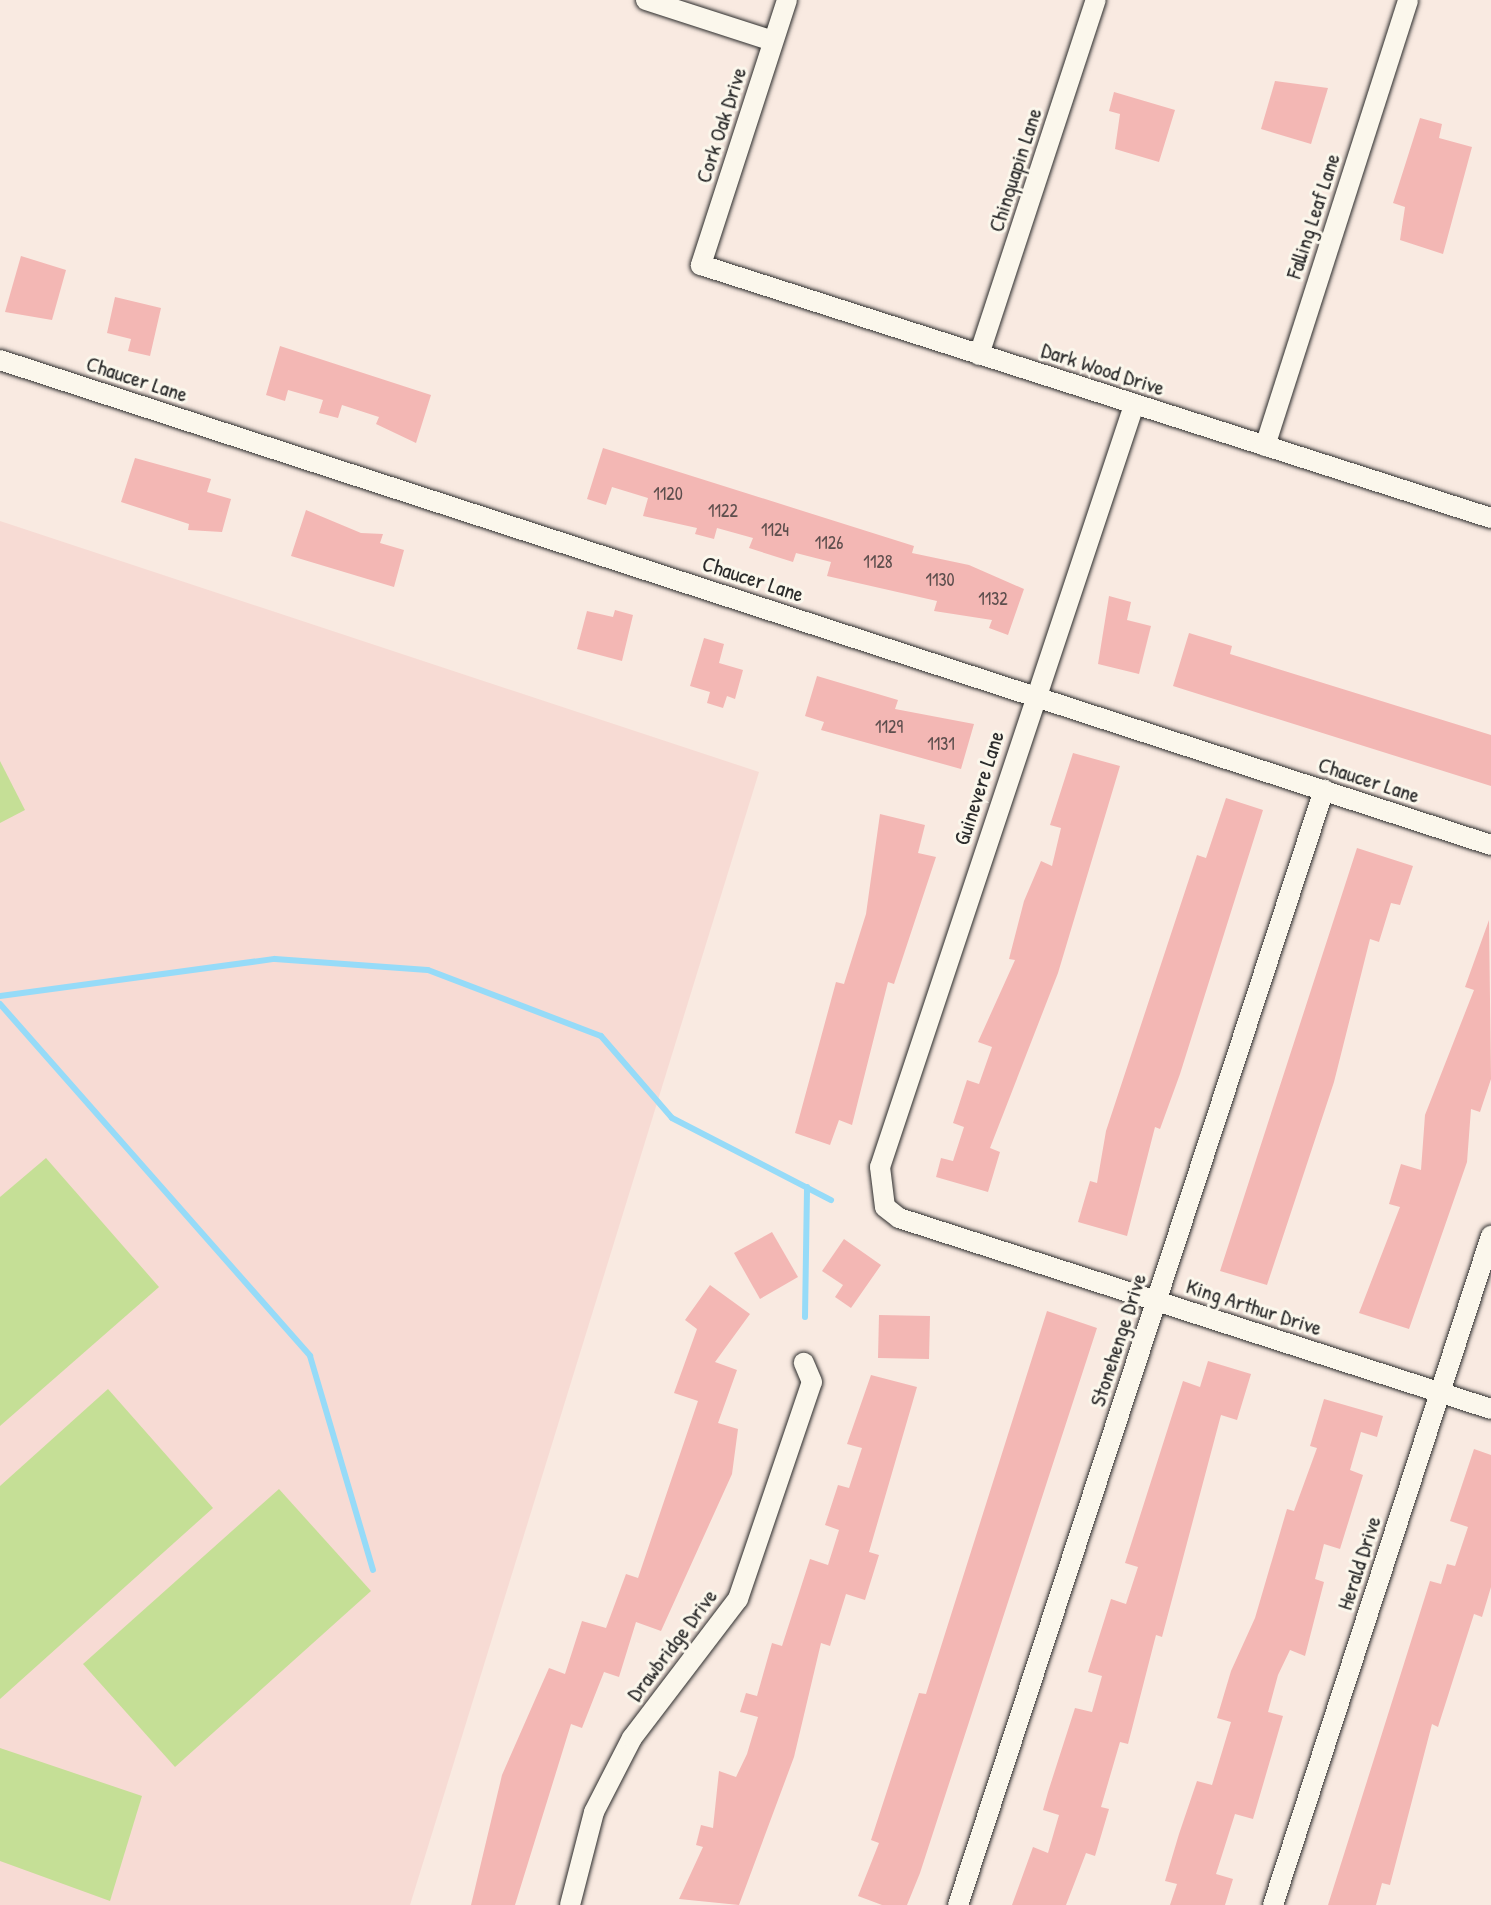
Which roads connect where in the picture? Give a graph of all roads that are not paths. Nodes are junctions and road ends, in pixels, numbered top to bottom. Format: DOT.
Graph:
graph roads {
  1 [pos="646,0"];
  2 [pos="787,0"];
  3 [pos="1096,0"];
  4 [pos="1408,0"];
  5 [pos="773,41"];
  6 [pos="701,265"];
  7 [pos="979,355"];
  8 [pos="0,360"];
  9 [pos="1134,405"];
  10 [pos="1265,446"];
  11 [pos="1491,518"];
  12 [pos="1034,696"];
  13 [pos="1324,790"];
  14 [pos="1491,845"];
  15 [pos="879,1189"];
  16 [pos="1491,1236"];
  17 [pos="1156,1300"];
  18 [pos="804,1363"];
  19 [pos="1440,1393"];
  20 [pos="1491,1409"];
  21 [pos="570,1905"];
  22 [pos="958,1905"];
  23 [pos="1273,1905"];
  1 -- 5 [label="street"];
  2 -- 5 [label="street, Cork Oak Drive"];
  3 -- 7 [label="street, Chinquapin Lane"];
  4 -- 10 [label="street, Falling Leaf Lane"];
  5 -- 6 [label="street, Cork Oak Drive"];
  6 -- 7 [label="street, Dark Wood Drive"];
  7 -- 9 [label="street, Dark Wood Drive"];
  8 -- 12 [label="street, Chaucer Lane"];
  9 -- 10 [label="street, Dark Wood Drive"];
  9 -- 12 [label="street, Guinevere Lane"];
  10 -- 11 [label="street, Dark Wood Drive"];
  12 -- 13 [label="street, Chaucer Lane"];
  12 -- 15 [label="street, Guinevere Lane"];
  13 -- 14 [label="street, Chaucer Lane"];
  13 -- 17 [label="street, Stonehenge Drive"];
  15 -- 17 [label="street, King Arthur Drive"];
  16 -- 19 [label="street, Herald Drive"];
  17 -- 19 [label="street, King Arthur Drive"];
  17 -- 22 [label="street, Stonehenge Drive"];
  18 -- 21 [label="street, Drawbridge Drive"];
  19 -- 20 [label="street, King Arthur Drive"];
  19 -- 23 [label="street, Herald Drive"];
}
